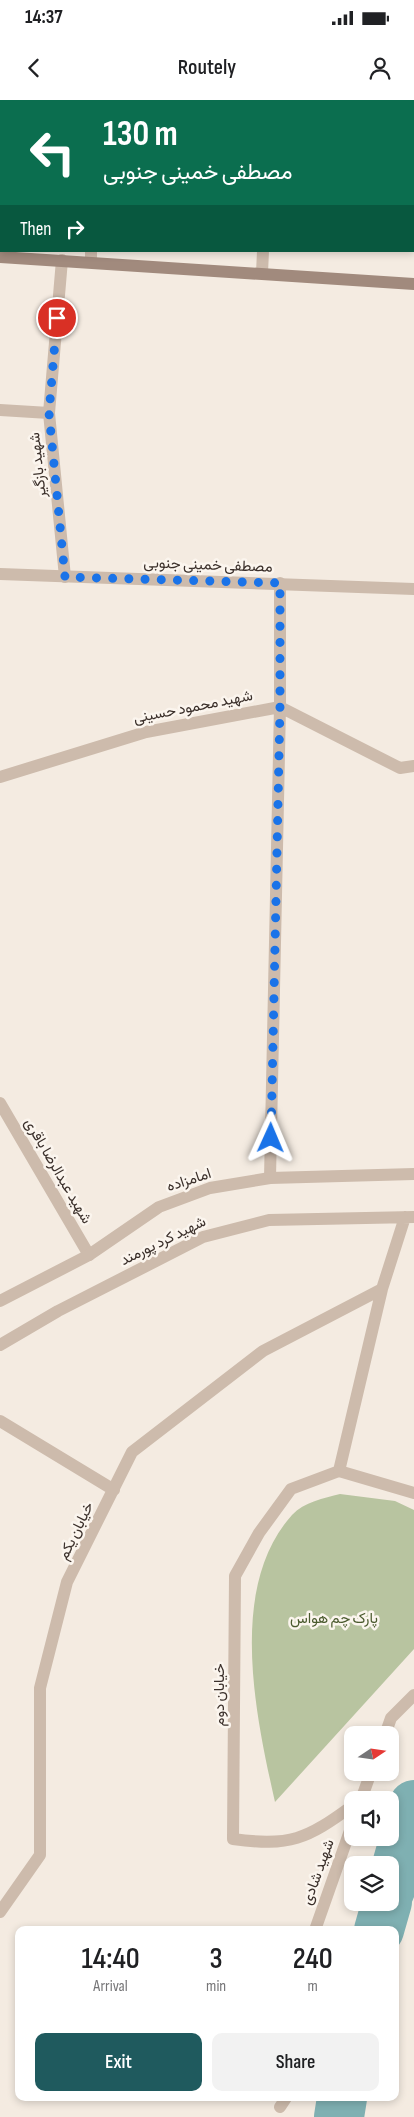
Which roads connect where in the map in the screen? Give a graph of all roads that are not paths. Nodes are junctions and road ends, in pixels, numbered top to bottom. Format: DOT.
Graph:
graph roads {
  1 [pos="263,252"];
  2 [pos="0,257"];
  3 [pos="91,257"];
  4 [pos="62,260"];
  5 [pos="262,274"];
  6 [pos="414,284"];
  7 [pos="0,410"];
  8 [pos="49,413"];
  9 [pos="0,574"];
  10 [pos="65,577"];
  11 [pos="280,583"];
  12 [pos="414,589"];
  13 [pos="280,707"];
  14 [pos="414,766"];
  15 [pos="0,777"];
  16 [pos="0,1103"];
  17 [pos="414,1174"];
  18 [pos="270,1178"];
  19 [pos="409,1217"];
  20 [pos="89,1255"];
  21 [pos="382,1289"];
  22 [pos="0,1302"];
  23 [pos="0,1345"];
  24 [pos="0,1421"];
  25 [pos="339,1472"];
  26 [pos="114,1490"];
  27 [pos="414,1493"];
  28 [pos="414,1695"];
  29 [pos="388,1726"];
  30 [pos="344,1812"];
  31 [pos="345,1846"];
  32 [pos="0,1912"];
  33 [pos="316,1926"];
  1 -- 5 [label="street"];
  2 -- 4 [label="main road"];
  3 -- 4 [label="main road"];
  3 -- 5 [label="main road"];
  4 -- 8 [label="street, شهید بازگیر"];
  5 -- 6 [label="main road"];
  7 -- 8 [label="street"];
  8 -- 10 [label="street, شهید بازگیر"];
  9 -- 10 [label="street, مصطفی خمینی جنوبی"];
  10 -- 11 [label="street, مصطفی خمینی جنوبی"];
  11 -- 12 [label="street, مصطفی خمینی جنوبی"];
  11 -- 13 [label="street"];
  13 -- 14 [label="street"];
  13 -- 15 [label="street, شهید محمود حسینی"];
  13 -- 18 [label="street"];
  16 -- 20 [label="street, شهید عبدالرضا باقری"];
  17 -- 18 [label="street, امامزاده"];
  18 -- 20 [label="street, امامزاده"];
  19 -- 21 [label="street"];
  19 -- 23 [label="street, شهید کرد پورمند"];
  20 -- 22 [label="street, امامزاده"];
  21 -- 25 [label="street"];
  21 -- 26 [label="street, خیابان یکم"];
  24 -- 26 [label="street"];
  25 -- 27 [label="street"];
  25 -- 30 [label="street, خیابان دوم"];
  26 -- 32 [label="street, خیابان یکم"];
  28 -- 29 [label="street"];
  31 -- 33 [label="street, شهید شادی"];
}
